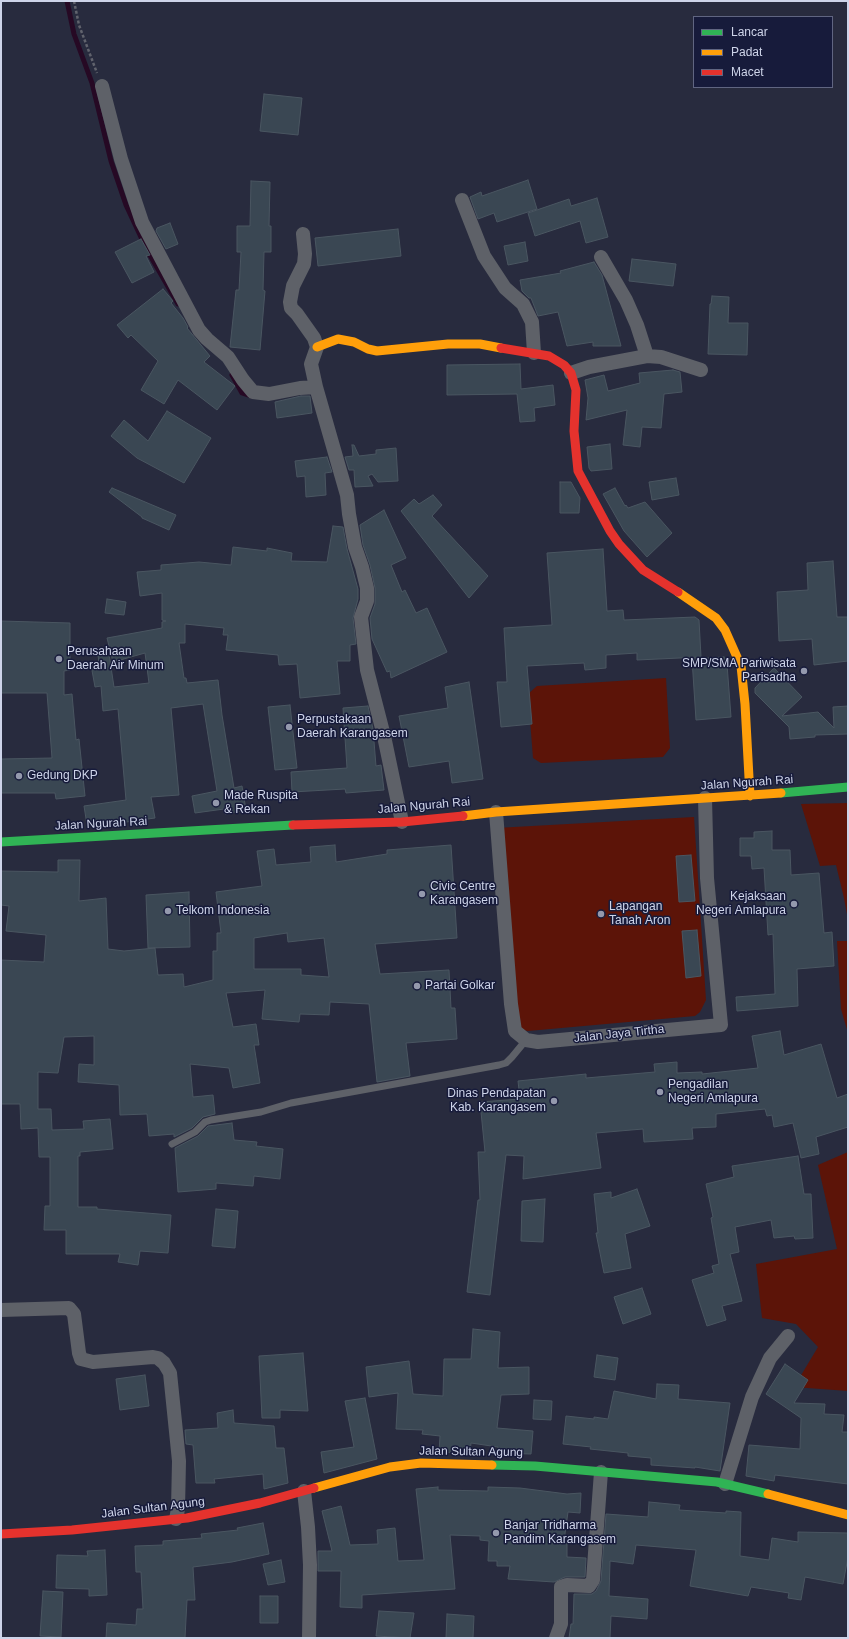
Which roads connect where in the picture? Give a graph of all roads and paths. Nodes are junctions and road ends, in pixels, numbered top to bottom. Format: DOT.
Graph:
graph roads {
  1 [pos="74,1"];
  2 [pos="102,86"];
  3 [pos="462,200"];
  4 [pos="303,234"];
  5 [pos="601,257"];
  6 [pos="317,347"];
  7 [pos="534,353"];
  8 [pos="647,356"];
  9 [pos="701,370"];
  10 [pos="571,373"];
  11 [pos="316,387"];
  12 [pos="848,788"];
  13 [pos="750,796"];
  14 [pos="705,798"];
  15 [pos="496,812"];
  16 [pos="402,822"];
  17 [pos="1,842"];
  18 [pos="526,1040"];
  19 [pos="172,1144"];
  20 [pos="1,1310"];
  21 [pos="788,1336"];
  22 [pos="601,1472"];
  23 [pos="725,1484"];
  24 [pos="304,1491"];
  25 [pos="848,1515"];
  26 [pos="176,1519"];
  27 [pos="1,1534"];
  28 [pos="309,1638"];
  29 [pos="556,1638"];
  1 -- 2 [label="path"];
  2 -- 11 [label="street"];
  3 -- 7 [label="street"];
  4 -- 6 [label="street"];
  5 -- 8 [label="street"];
  6 -- 7 [label="street"];
  6 -- 11 [label="street"];
  7 -- 10 [label="street"];
  8 -- 9 [label="street"];
  8 -- 10 [label="street"];
  10 -- 13 [label="street"];
  11 -- 16 [label="street"];
  12 -- 13 [label="street, Jalan Ngurah Rai"];
  13 -- 14 [label="street, Jalan Ngurah Rai"];
  14 -- 15 [label="street, Jalan Ngurah Rai"];
  14 -- 18 [label="street, Jalan Jaya Tirtha"];
  15 -- 16 [label="street, Jalan Ngurah Rai"];
  15 -- 18 [label="street"];
  16 -- 17 [label="street, Jalan Ngurah Rai"];
  18 -- 19 [label="lane"];
  20 -- 26 [label="street"];
  21 -- 23 [label="street"];
  22 -- 23 [label="street, Jalan Sultan Agung"];
  22 -- 24 [label="street, Jalan Sultan Agung"];
  22 -- 29 [label="street"];
  23 -- 25 [label="street, Jalan Sultan Agung"];
  24 -- 26 [label="street, Jalan Sultan Agung"];
  24 -- 28 [label="street"];
  26 -- 27 [label="street, Jalan Sultan Agung"];
}
